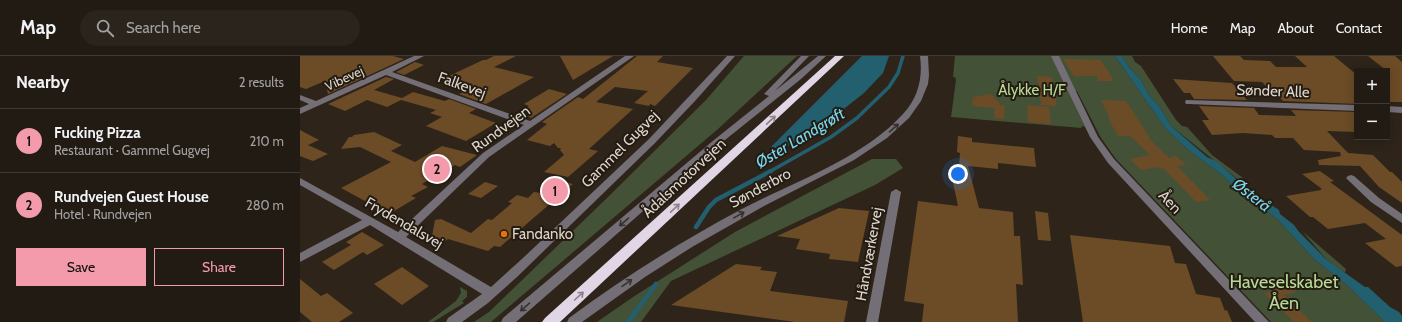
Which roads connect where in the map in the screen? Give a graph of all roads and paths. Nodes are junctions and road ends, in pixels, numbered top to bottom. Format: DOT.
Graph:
graph roads {
  1 [pos="420,56"];
  2 [pos="630,56"];
  3 [pos="731,56"];
  4 [pos="806,56"];
  5 [pos="822,56"];
  6 [pos="840,56"];
  7 [pos="924,56"];
  8 [pos="1055,56"];
  9 [pos="386,72"];
  10 [pos="300,97"];
  11 [pos="1188,102"];
  12 [pos="316,104"];
  13 [pos="1354,108"];
  14 [pos="1390,109"];
  15 [pos="1402,110"];
  16 [pos="300,111"];
  17 [pos="530,124"];
  18 [pos="717,142"];
  19 [pos="1352,178"];
  20 [pos="300,181"];
  21 [pos="896,192"];
  22 [pos="1402,219"];
  23 [pos="370,220"];
  24 [pos="399,237"];
  25 [pos="300,258"];
  26 [pos="491,293"];
  27 [pos="452,322"];
  28 [pos="508,322"];
  29 [pos="550,322"];
  30 [pos="573,322"];
  31 [pos="872,322"];
  32 [pos="1264,322"];
  1 -- 9 [label="street, Vibevej"];
  2 -- 17 [label="street, Rundvejen"];
  3 -- 26 [label="street, Gammel Gugvej"];
  4 -- 18 [label="street"];
  5 -- 18 [label="street"];
  29 -- 6 [label="highway, Ådalsmotorvejen, one-way"];
  30 -- 7 [label="street, Sønderbro, one-way"];
  8 -- 32 [label="street, Åen"];
  9 -- 12 [label="street, Vibevej"];
  9 -- 17 [label="street, Falkevej"];
  10 -- 12 [label="street"];
  11 -- 13 [label="street, Sønder Alle"];
  12 -- 16 [label="street, Vibevej"];
  14 -- 15 [label="street"];
  17 -- 24 [label="street, Rundvejen"];
  18 -- 28 [label="street, one-way"];
  19 -- 22 [label="street"];
  20 -- 23 [label="street, Frydendalsvej"];
  21 -- 31 [label="street, Håndværkervej"];
  23 -- 24 [label="street, Frydendalsvej"];
  23 -- 25 [label="street"];
  24 -- 26 [label="street, Frydendalsvej"];
  26 -- 27 [label="street, Gammel Gugvej"];
}
